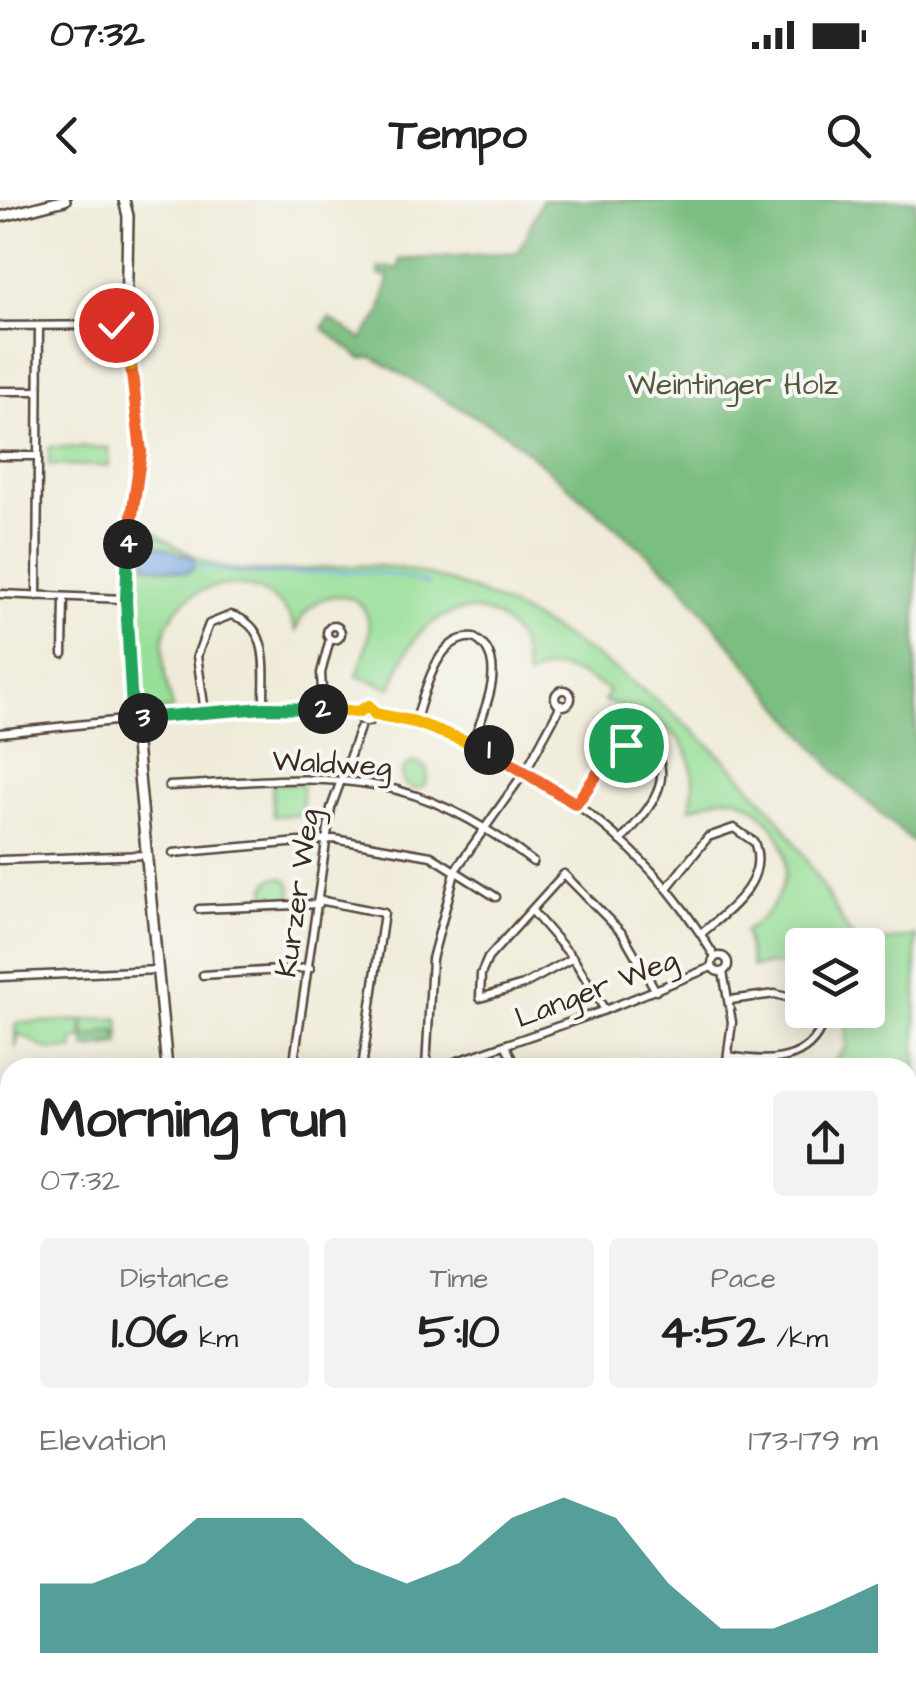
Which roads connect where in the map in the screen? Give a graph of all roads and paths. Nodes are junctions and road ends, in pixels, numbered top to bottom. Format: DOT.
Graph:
graph roads {
  1 [pos="65,200"];
  2 [pos="124,200"];
  3 [pos="0,217"];
  4 [pos="126,325"];
  5 [pos="0,326"];
  6 [pos="38,326"];
  7 [pos="0,391"];
  8 [pos="38,391"];
  9 [pos="0,456"];
  10 [pos="38,456"];
  11 [pos="0,594"];
  12 [pos="37,596"];
  13 [pos="64,597"];
  14 [pos="126,600"];
  15 [pos="330,639"];
  16 [pos="63,654"];
  17 [pos="561,705"];
  18 [pos="264,708"];
  19 [pos="322,709"];
  20 [pos="132,710"];
  21 [pos="205,712"];
  22 [pos="144,719"];
  23 [pos="124,720"];
  24 [pos="415,722"];
  25 [pos="360,728"];
  26 [pos="134,730"];
  27 [pos="0,733"];
  28 [pos="473,742"];
  29 [pos="526,770"];
  30 [pos="338,780"];
  31 [pos="169,786"];
  32 [pos="576,804"];
  33 [pos="484,825"];
  34 [pos="326,841"];
  35 [pos="621,841"];
  36 [pos="174,853"];
  37 [pos="148,855"];
  38 [pos="0,860"];
  39 [pos="533,862"];
  40 [pos="456,869"];
  41 [pos="667,888"];
  42 [pos="496,897"];
  43 [pos="319,902"];
  44 [pos="198,910"];
  45 [pos="533,912"];
  46 [pos="701,934"];
  47 [pos="573,958"];
  48 [pos="715,958"];
  49 [pos="712,967"];
  50 [pos="310,968"];
  51 [pos="159,970"];
  52 [pos="723,972"];
  53 [pos="203,975"];
  54 [pos="0,977"];
  55 [pos="656,992"];
  56 [pos="785,997"];
  57 [pos="730,1000"];
  58 [pos="605,1010"];
  59 [pos="820,1028"];
  60 [pos="506,1046"];
  61 [pos="728,1056"];
  62 [pos="166,1058"];
  63 [pos="295,1058"];
  64 [pos="363,1058"];
  65 [pos="427,1058"];
  66 [pos="469,1058"];
  67 [pos="511,1058"];
  68 [pos="742,1058"];
  69 [pos="775,1058"];
  1 -- 3 [label="street"];
  2 -- 4 [label="street"];
  4 -- 6 [label="street"];
  4 -- 14 [label="street"];
  5 -- 6 [label="street"];
  6 -- 8 [label="street"];
  7 -- 8 [label="street"];
  8 -- 10 [label="street"];
  9 -- 10 [label="street"];
  10 -- 12 [label="street"];
  11 -- 12 [label="street"];
  12 -- 13 [label="street"];
  13 -- 14 [label="street"];
  13 -- 16 [label="street"];
  14 -- 20 [label="street"];
  15 -- 19 [label="street"];
  17 -- 29 [label="street"];
  18 -- 19 [label="street"];
  18 -- 21 [label="street"];
  18 -- 21 [label="street"];
  19 -- 24 [label="street"];
  20 -- 22 [label="street"];
  20 -- 23 [label="street"];
  21 -- 22 [label="street"];
  22 -- 26 [label="street"];
  23 -- 26 [label="street"];
  23 -- 27 [label="street"];
  24 -- 28 [label="street"];
  24 -- 28 [label="street"];
  25 -- 30 [label="street, Kurzer Weg"];
  26 -- 37 [label="street"];
  28 -- 29 [label="street"];
  29 -- 32 [label="street"];
  29 -- 33 [label="street"];
  30 -- 31 [label="street, Waldweg"];
  30 -- 33 [label="street, Waldweg"];
  30 -- 34 [label="street, Kurzer Weg"];
  32 -- 35 [label="street"];
  32 -- 35 [label="street"];
  33 -- 39 [label="street, Waldweg"];
  33 -- 40 [label="street"];
  34 -- 36 [label="street"];
  34 -- 40 [label="street"];
  34 -- 43 [label="street, Kurzer Weg"];
  35 -- 41 [label="street"];
  37 -- 38 [label="street"];
  37 -- 51 [label="street"];
  40 -- 42 [label="street"];
  40 -- 65 [label="street"];
  41 -- 46 [label="street"];
  41 -- 46 [label="street"];
  43 -- 44 [label="street"];
  43 -- 50 [label="street, Kurzer Weg"];
  43 -- 64 [label="street"];
  45 -- 47 [label="street"];
  45 -- 47 [label="street"];
  45 -- 55 [label="street"];
  46 -- 48 [label="street"];
  47 -- 58 [label="street"];
  48 -- 49 [label="street"];
  48 -- 52 [label="street"];
  49 -- 52 [label="street"];
  49 -- 55 [label="street, Langer Weg"];
  50 -- 53 [label="street"];
  50 -- 63 [label="street, Kurzer Weg"];
  51 -- 54 [label="street"];
  51 -- 62 [label="street"];
  52 -- 57 [label="street"];
  55 -- 58 [label="street, Langer Weg"];
  56 -- 57 [label="street"];
  57 -- 61 [label="street"];
  58 -- 60 [label="street, Langer Weg"];
  59 -- 69 [label="street"];
  60 -- 66 [label="street, Langer Weg"];
  60 -- 67 [label="street"];
  61 -- 68 [label="street"];
}
